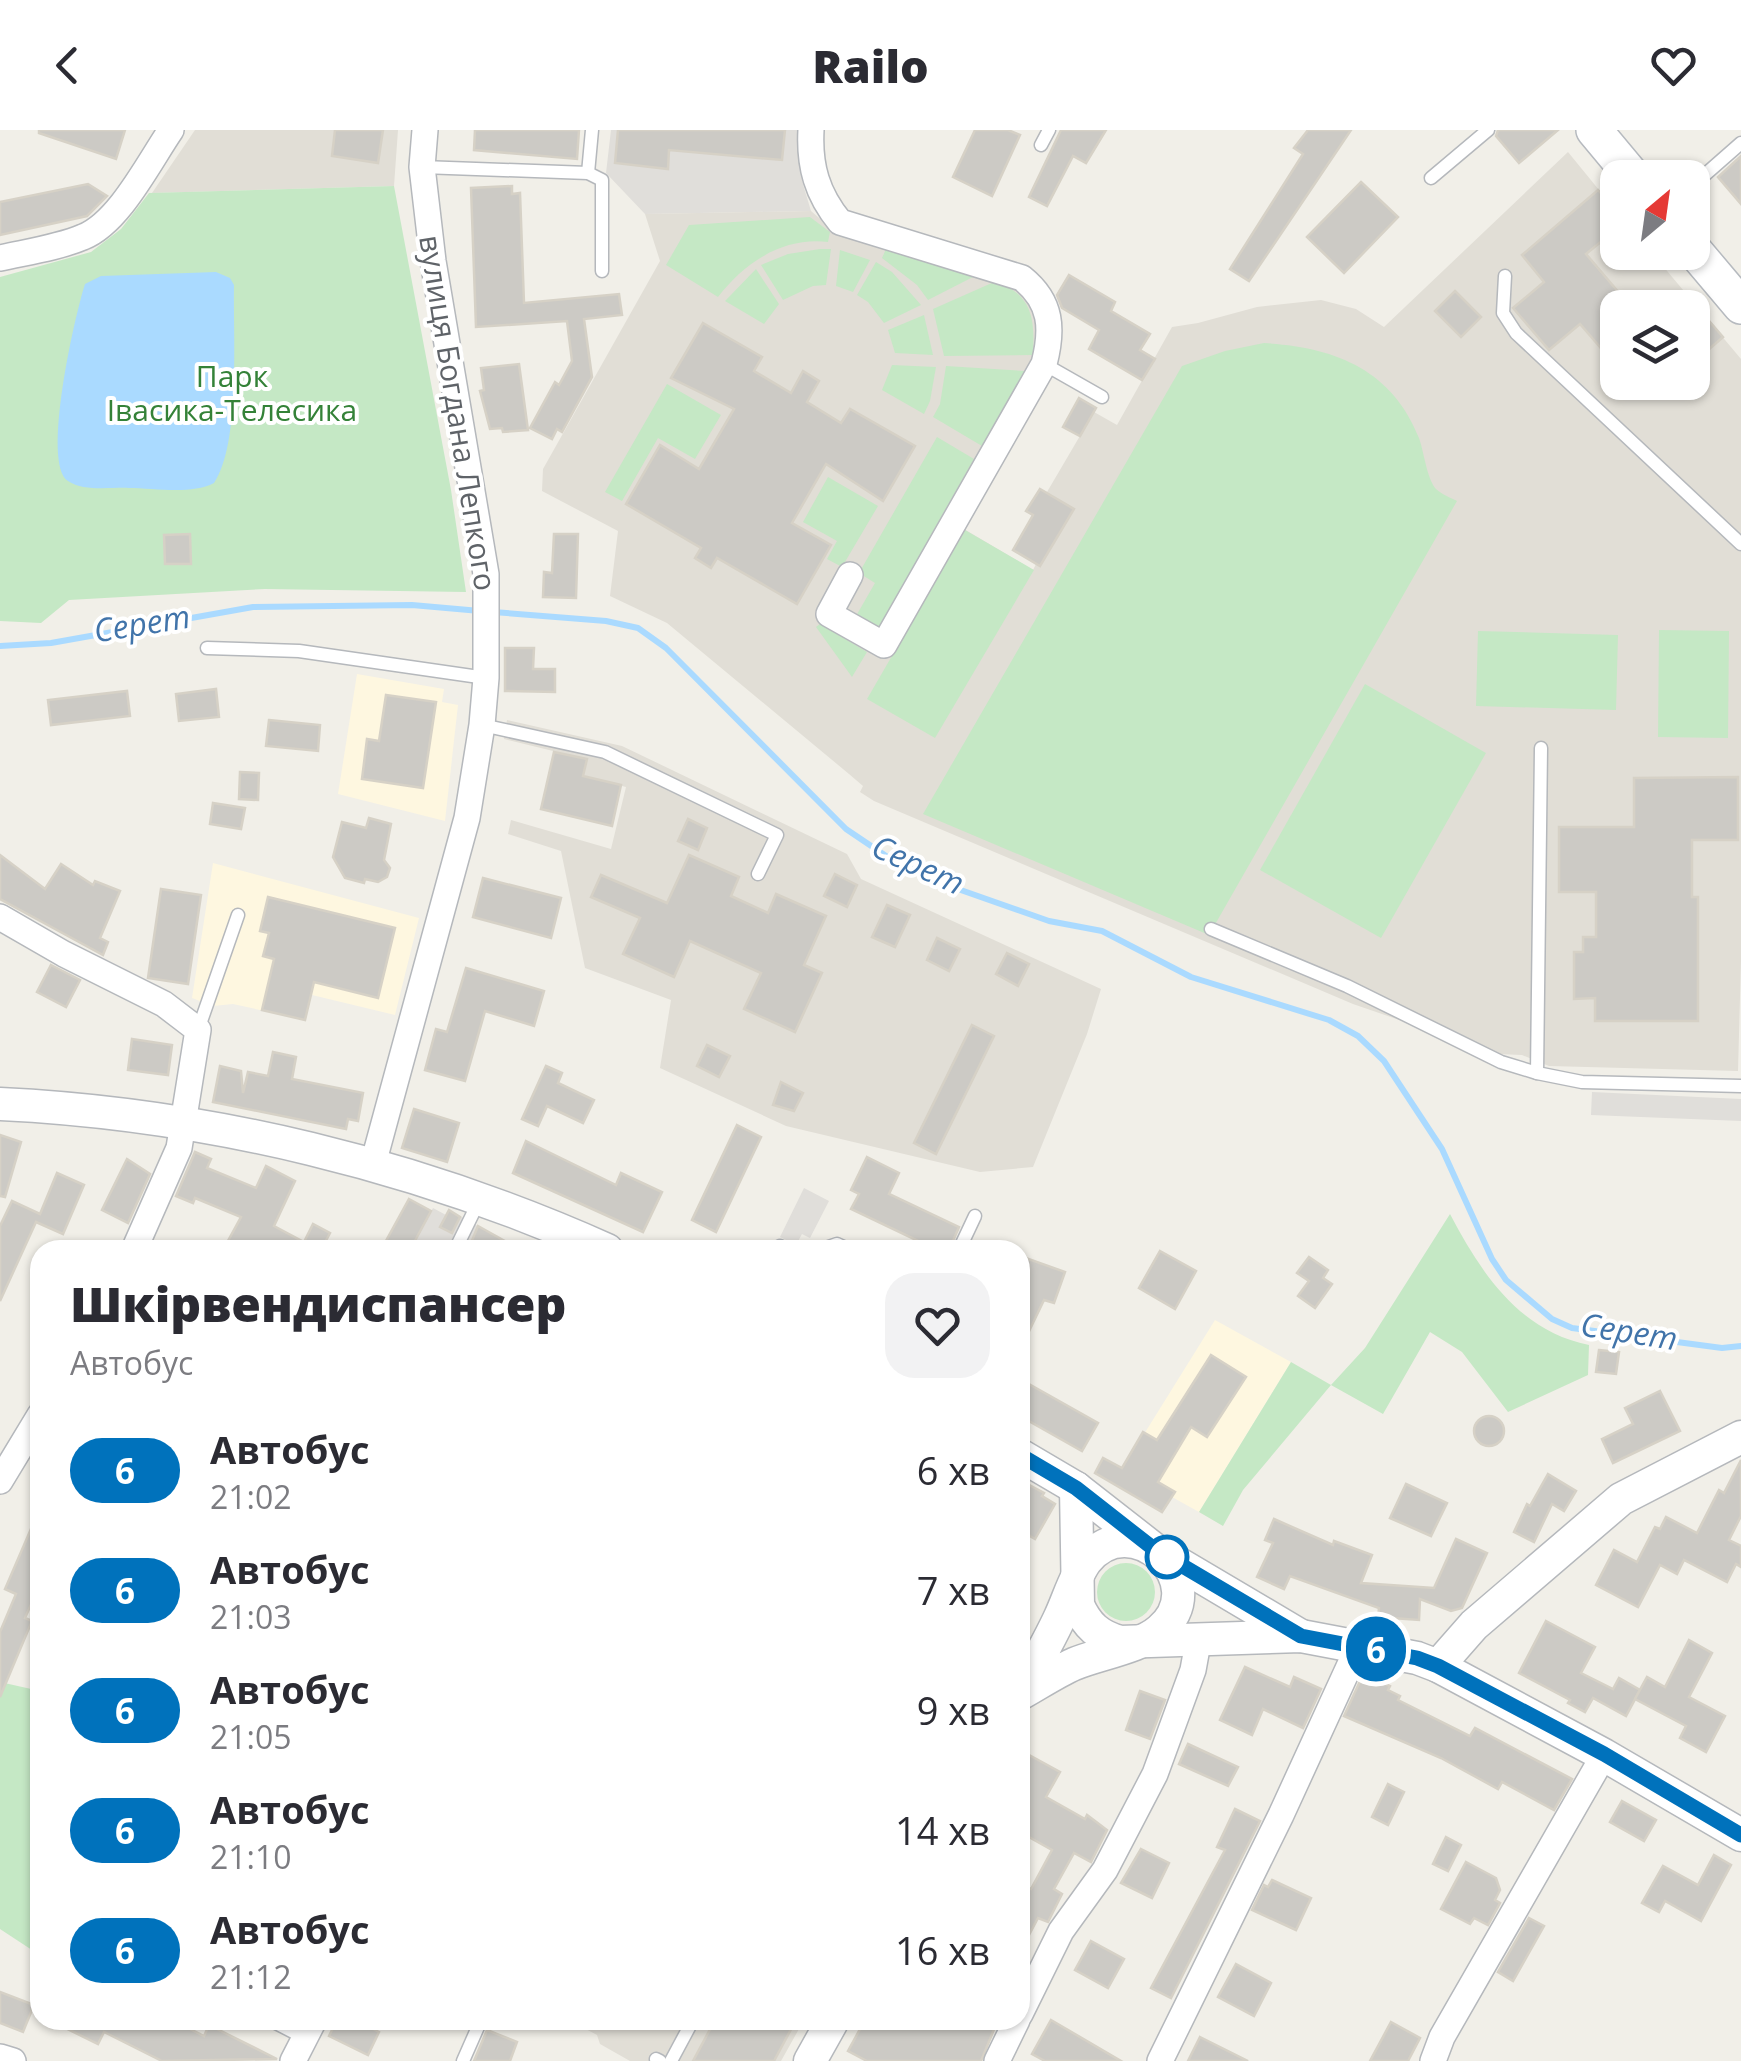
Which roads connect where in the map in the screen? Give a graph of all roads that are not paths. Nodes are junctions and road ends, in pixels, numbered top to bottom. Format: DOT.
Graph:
graph roads {
  1 [pos="170,130"];
  2 [pos="425,130"];
  3 [pos="592,130"];
  4 [pos="811,130"];
  5 [pos="1050,130"];
  6 [pos="1488,130"];
  7 [pos="1594,130"];
  8 [pos="1741,143"];
  9 [pos="1041,145"];
  10 [pos="1619,160"];
  11 [pos="422,167"];
  12 [pos="1710,170"];
  13 [pos="588,173"];
  14 [pos="1431,178"];
  15 [pos="0,258"];
  16 [pos="1710,269"];
  17 [pos="602,271"];
  18 [pos="1505,276"];
  19 [pos="1741,305"];
  20 [pos="1044,364"];
  21 [pos="1102,397"];
  22 [pos="1741,544"];
  23 [pos="850,574"];
  24 [pos="207,648"];
  25 [pos="486,678"];
  26 [pos="482,726"];
  27 [pos="1541,748"];
  28 [pos="758,874"];
  29 [pos="238,915"];
  30 [pos="0,917"];
  31 [pos="1211,930"];
  32 [pos="198,1030"];
  33 [pos="1537,1073"];
  34 [pos="1741,1086"];
  35 [pos="0,1104"];
  36 [pos="184,1124"];
  37 [pos="374,1164"];
  38 [pos="481,1197"];
  39 [pos="975,1216"];
  40 [pos="138,1240"];
  41 [pos="459,1240"];
  42 [pos="584,1240"];
  43 [pos="964,1240"];
  44 [pos="30,1431"];
  45 [pos="1741,1437"];
  46 [pos="1030,1461"];
  47 [pos="0,1480"];
  48 [pos="1076,1488"];
  49 [pos="1154,1549"];
  50 [pos="1077,1582"];
  51 [pos="1301,1636"];
  52 [pos="1200,1637"];
  53 [pos="1135,1642"];
  54 [pos="1359,1646"];
  55 [pos="1438,1666"];
  56 [pos="1030,1674"];
  57 [pos="1030,1688"];
  58 [pos="1604,1754"];
  59 [pos="1741,1835"];
  60 [pos="1030,1993"];
  61 [pos="477,2030"];
  62 [pos="685,2030"];
  63 [pos="827,2030"];
  64 [pos="1012,2030"];
  65 [pos="0,2057"];
  66 [pos="662,2060"];
  67 [pos="13,2061"];
  68 [pos="463,2061"];
  69 [pos="810,2061"];
  70 [pos="996,2061"];
  71 [pos="1160,2061"];
  72 [pos="1433,2061"];
  1 -- 15 [label="street"];
  2 -- 11 [label="street, вулиця Богдана Лепкого"];
  3 -- 13 [label="lane"];
  4 -- 20 [label="street"];
  5 -- 9 [label="lane"];
  6 -- 14 [label="lane"];
  7 -- 10 [label="main road"];
  8 -- 12 [label="lane"];
  11 -- 13 [label="lane"];
  11 -- 25 [label="street, вулиця Богдана Лепкого"];
  13 -- 17 [label="lane"];
  16 -- 19 [label="main road"];
  18 -- 22 [label="lane"];
  20 -- 21 [label="lane"];
  20 -- 23 [label="street"];
  24 -- 25 [label="lane"];
  25 -- 26 [label="street, вулиця Богдана Лепкого"];
  26 -- 28 [label="lane"];
  26 -- 37 [label="street, вулиця Богдана Лепкого"];
  27 -- 33 [label="lane"];
  29 -- 32 [label="lane"];
  30 -- 32 [label="street"];
  31 -- 33 [label="lane"];
  32 -- 36 [label="street"];
  33 -- 34 [label="lane"];
  35 -- 36 [label="street"];
  36 -- 37 [label="street"];
  36 -- 40 [label="street"];
  37 -- 38 [label="street"];
  38 -- 41 [label="lane"];
  38 -- 42 [label="street"];
  39 -- 43 [label="lane"];
  44 -- 47 [label="street"];
  45 -- 55 [label="street"];
  46 -- 48 [label="street"];
  48 -- 49 [label="street"];
  48 -- 50 [label="street"];
  49 -- 50 [label="street"];
  49 -- 51 [label="street"];
  49 -- 53 [label="street"];
  50 -- 53 [label="street"];
  50 -- 56 [label="street"];
  51 -- 52 [label="street"];
  51 -- 54 [label="street"];
  52 -- 53 [label="street"];
  52 -- 60 [label="street"];
  53 -- 57 [label="street"];
  54 -- 55 [label="street"];
  54 -- 71 [label="street"];
  55 -- 58 [label="street"];
  58 -- 59 [label="street"];
  58 -- 72 [label="street"];
  61 -- 68 [label="lane"];
  62 -- 66 [label="lane"];
  63 -- 69 [label="street"];
  64 -- 70 [label="street"];
  65 -- 67 [label="street"];
}
